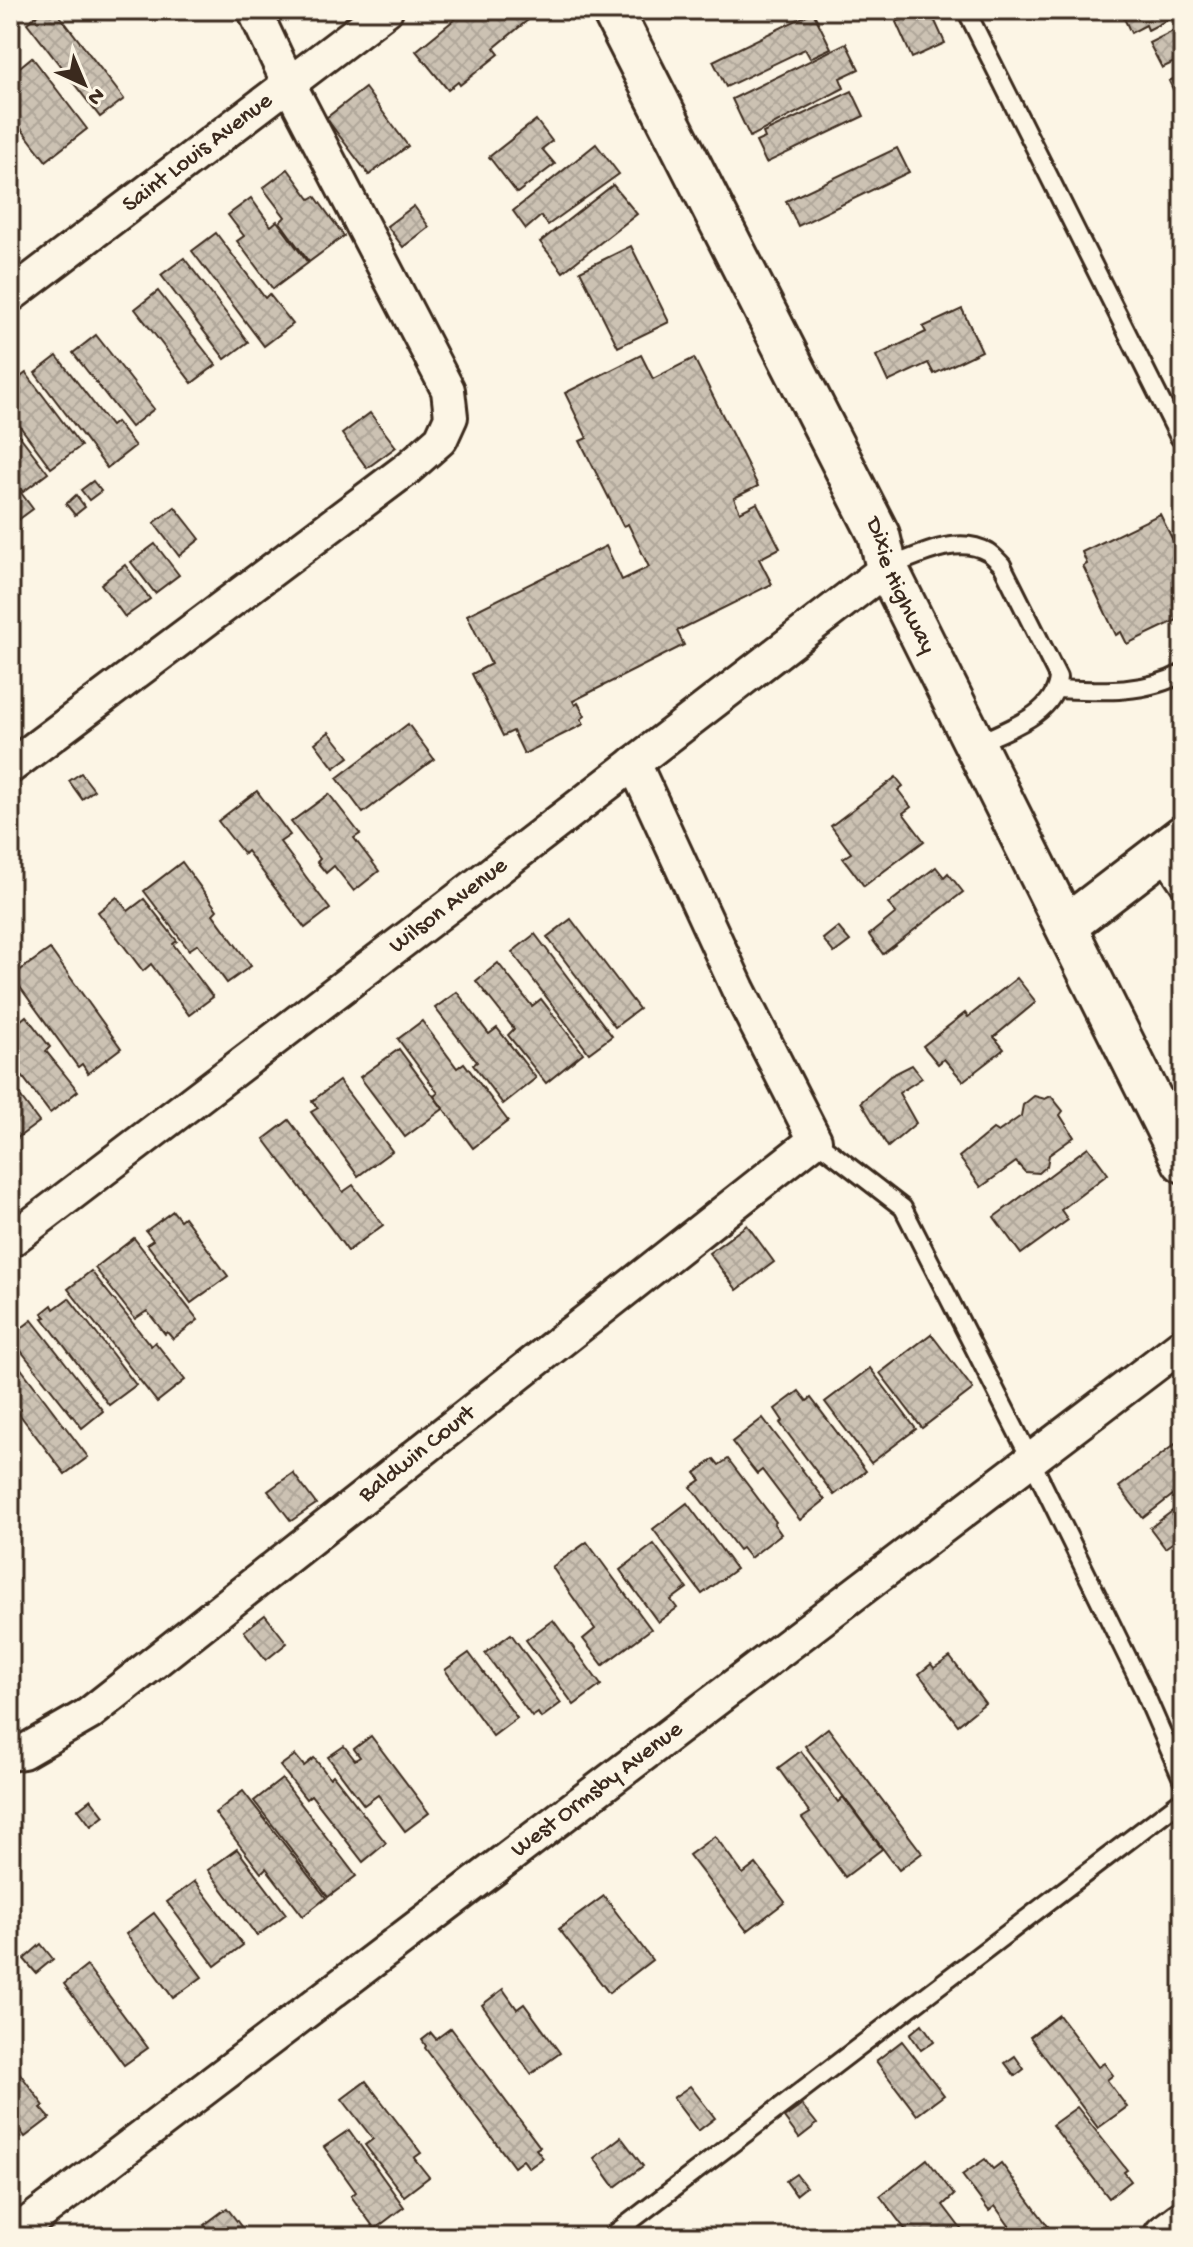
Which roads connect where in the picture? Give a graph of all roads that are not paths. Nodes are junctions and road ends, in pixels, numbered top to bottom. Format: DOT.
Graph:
graph roads {
  1 [pos="254,10"];
  2 [pos="386,10"];
  3 [pos="612,10"];
  4 [pos="966,10"];
  5 [pos="289,84"];
  6 [pos="10,296"];
  7 [pos="1182,439"];
  8 [pos="887,568"];
  9 [pos="1183,673"];
  10 [pos="1057,689"];
  11 [pos="975,745"];
  12 [pos="634,763"];
  13 [pos="10,767"];
  14 [pos="1171,846"];
  15 [pos="1183,892"];
  16 [pos="1066,926"];
  17 [pos="815,1140"];
  18 [pos="1183,1162"];
  19 [pos="10,1241"];
  20 [pos="1183,1344"];
  21 [pos="1031,1460"];
  22 [pos="10,1754"];
  23 [pos="1183,1781"];
  24 [pos="1183,1799"];
  25 [pos="1183,2224"];
  26 [pos="10,2237"];
  27 [pos="610,2237"];
  28 [pos="1166,2237"];
  1 -- 5 [label="street"];
  2 -- 5 [label="street, Saint Louis Avenue"];
  3 -- 8 [label="street, Dixie Highway"];
  4 -- 7 [label="lane"];
  5 -- 6 [label="street, Saint Louis Avenue"];
  5 -- 13 [label="street"];
  8 -- 10 [label="lane"];
  8 -- 11 [label="street, Dixie Highway"];
  8 -- 12 [label="street, Wilson Avenue"];
  9 -- 10 [label="lane"];
  10 -- 11 [label="lane"];
  11 -- 16 [label="street, Dixie Highway"];
  12 -- 17 [label="street"];
  12 -- 19 [label="street, Wilson Avenue"];
  14 -- 15 [label="lane"];
  14 -- 16 [label="street"];
  16 -- 18 [label="street, Dixie Highway"];
  17 -- 21 [label="lane"];
  17 -- 22 [label="street, Baldwin Court"];
  20 -- 21 [label="street, West Ormsby Avenue"];
  21 -- 23 [label="lane"];
  21 -- 26 [label="street, West Ormsby Avenue"];
  24 -- 27 [label="lane"];
  25 -- 28 [label="main road"];
}
